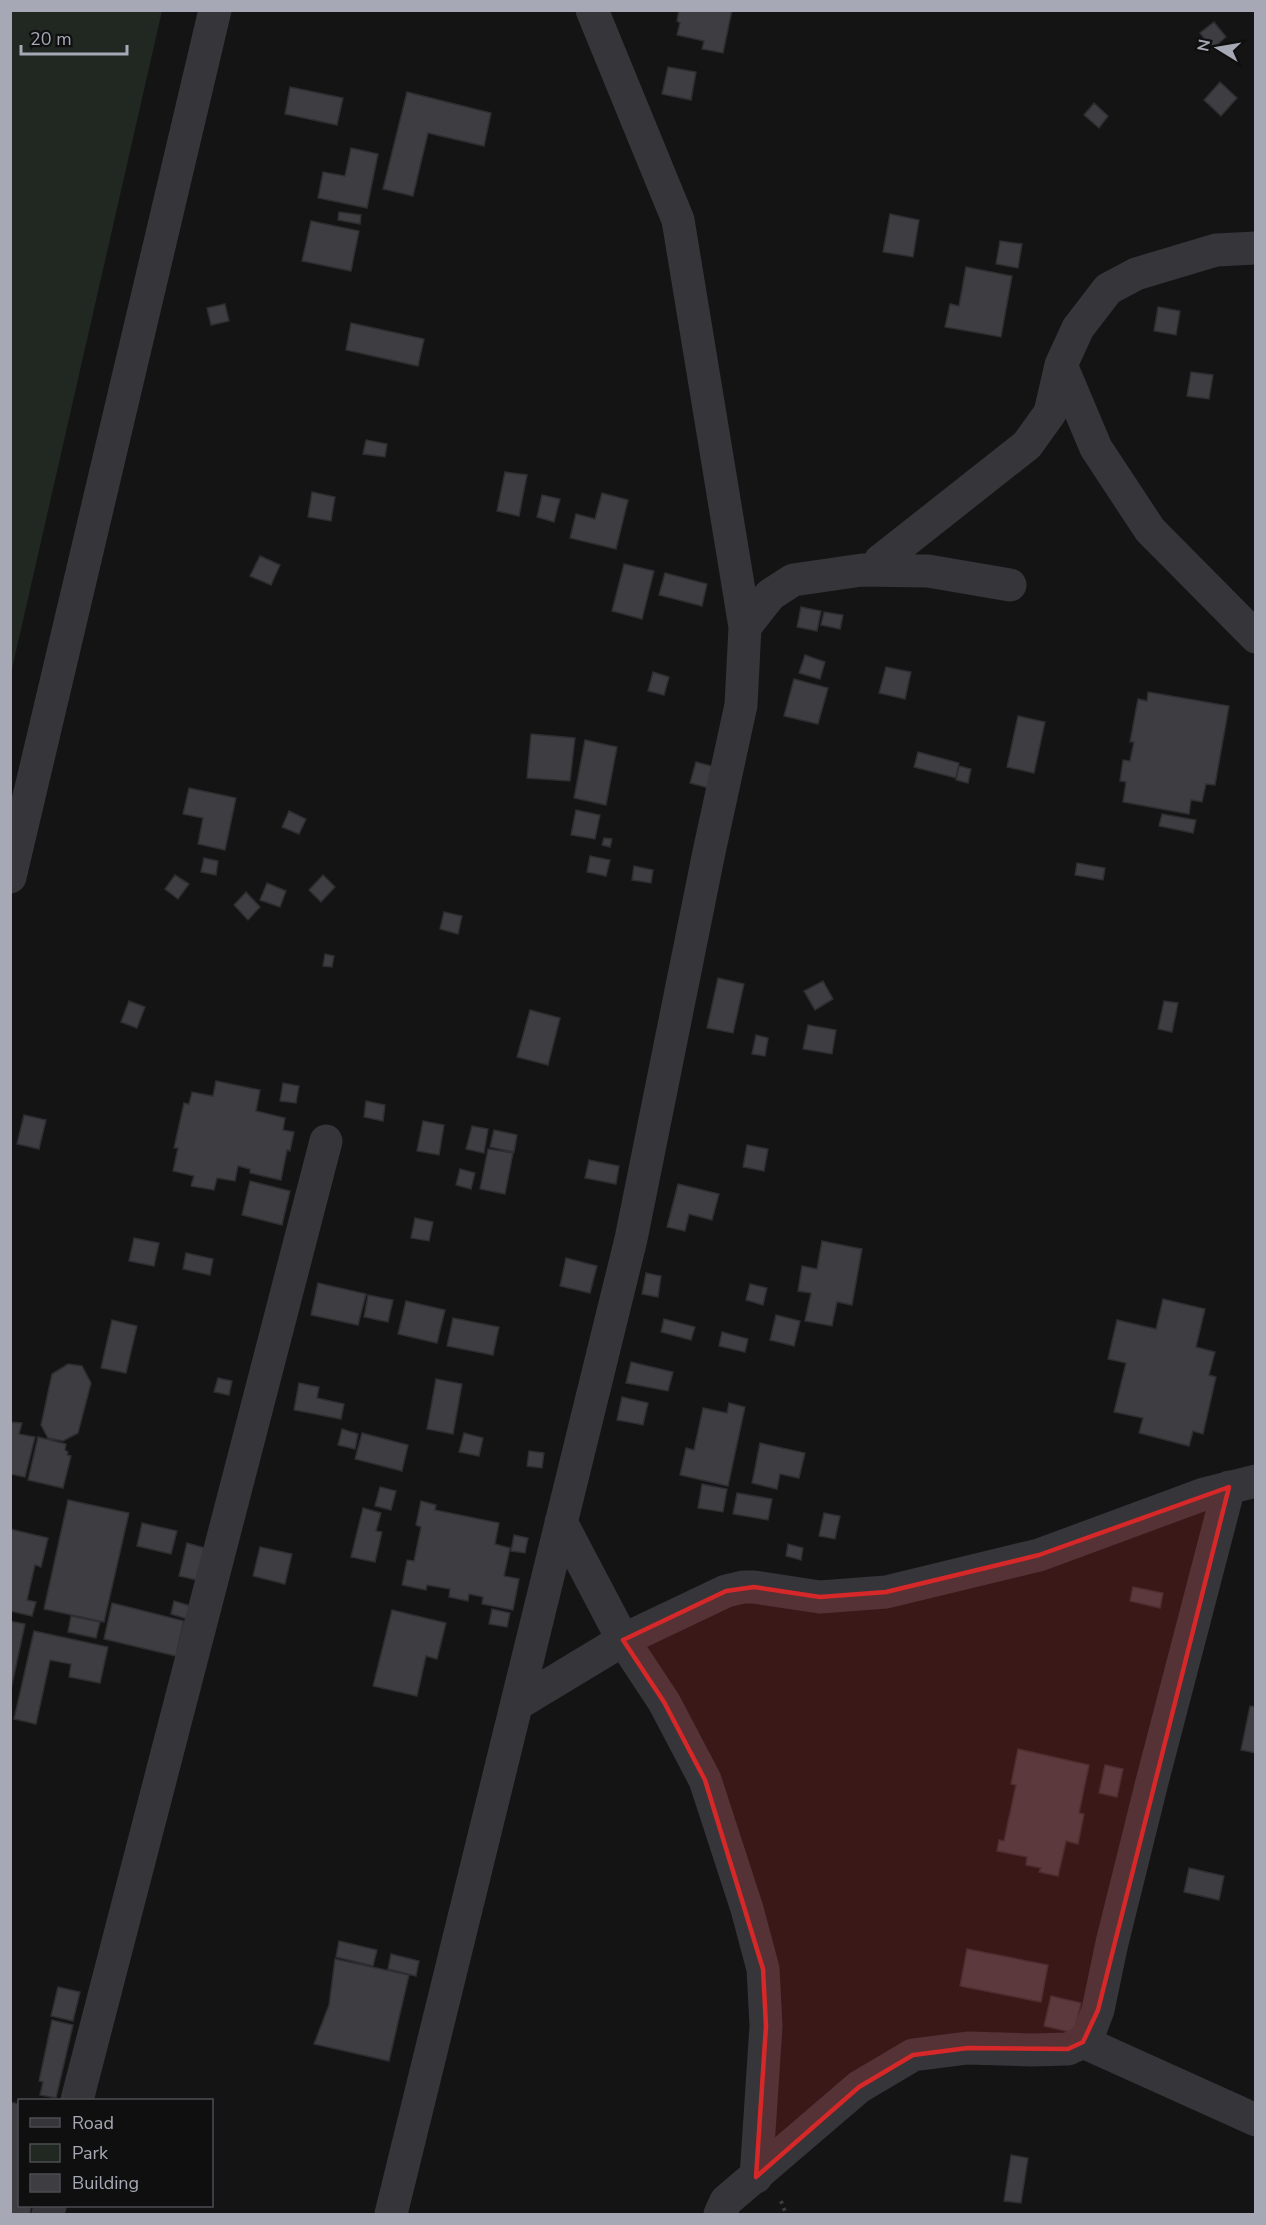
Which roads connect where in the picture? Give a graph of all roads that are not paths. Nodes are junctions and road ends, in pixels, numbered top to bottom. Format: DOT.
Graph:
graph roads {
  1 [pos="214,10"];
  2 [pos="592,10"];
  3 [pos="1256,248"];
  4 [pos="1061,365"];
  5 [pos="880,561"];
  6 [pos="1010,585"];
  7 [pos="1243,613"];
  8 [pos="745,627"];
  9 [pos="1256,637"];
  10 [pos="10,877"];
  11 [pos="326,1141"];
  12 [pos="1242,1484"];
  13 [pos="561,1522"];
  14 [pos="623,1640"];
  15 [pos="517,1704"];
  16 [pos="1083,2042"];
  17 [pos="77,2099"];
  18 [pos="1256,2120"];
  19 [pos="756,2177"];
  20 [pos="391,2214"];
  21 [pos="720,2214"];
  1 -- 10 [label="street"];
  2 -- 8 [label="street"];
  3 -- 4 [label="street"];
  4 -- 5 [label="street"];
  4 -- 7 [label="street"];
  6 -- 8 [label="street"];
  7 -- 9 [label="street"];
  8 -- 13 [label="street"];
  11 -- 17 [label="street"];
  12 -- 14 [label="street"];
  12 -- 16 [label="street"];
  13 -- 14 [label="street"];
  13 -- 15 [label="street"];
  14 -- 15 [label="street"];
  14 -- 19 [label="street"];
  15 -- 20 [label="street"];
  16 -- 18 [label="street"];
  16 -- 19 [label="street"];
  19 -- 21 [label="street"];
}
